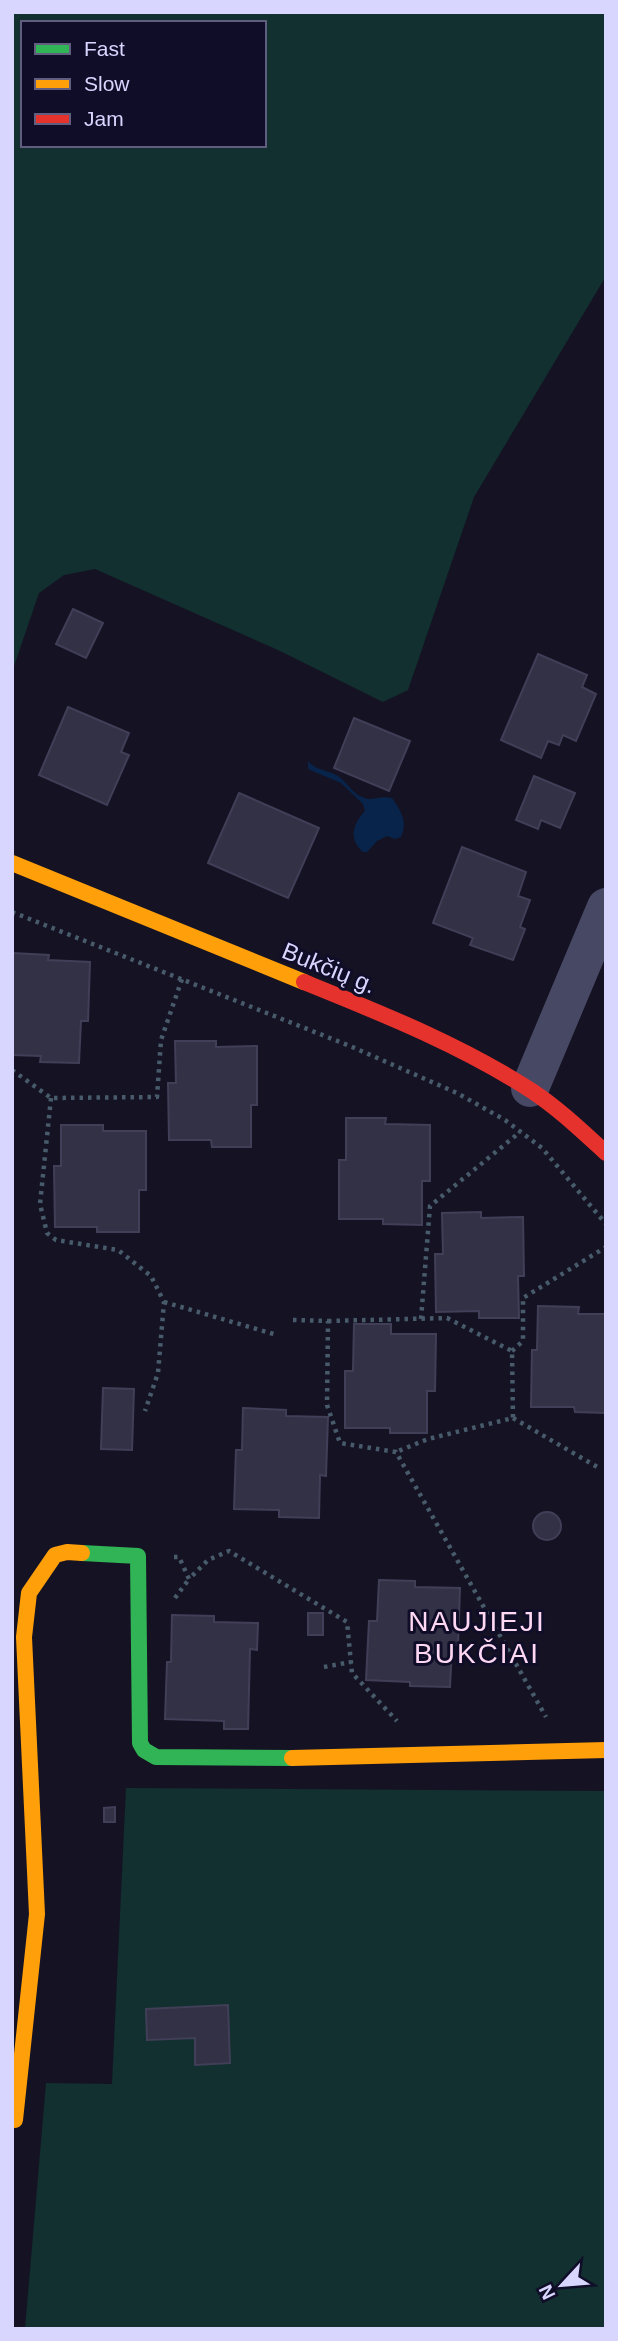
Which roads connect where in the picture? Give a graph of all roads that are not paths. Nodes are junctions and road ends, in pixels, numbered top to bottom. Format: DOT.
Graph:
graph roads {
  1 [pos="12,863"];
  2 [pos="606,907"];
  3 [pos="530,1088"];
  4 [pos="606,1153"];
  5 [pos="606,1750"];
  6 [pos="15,2120"];
  1 -- 3 [label="street, Bukčių g."];
  2 -- 3 [label="street"];
  3 -- 4 [label="street, Bukčių g."];
  5 -- 6 [label="street"];
}
